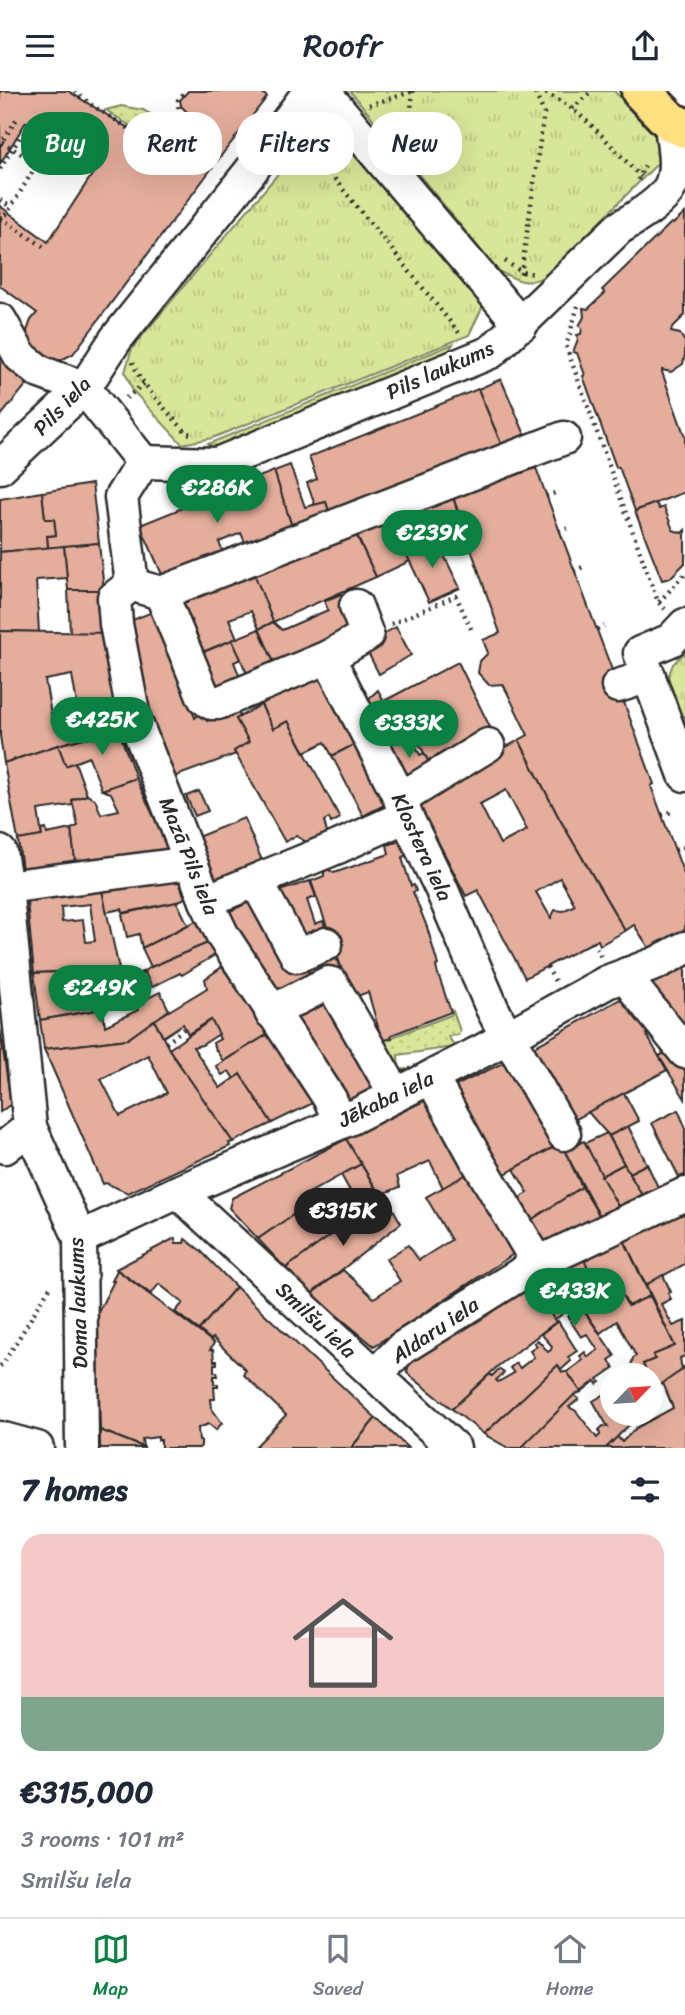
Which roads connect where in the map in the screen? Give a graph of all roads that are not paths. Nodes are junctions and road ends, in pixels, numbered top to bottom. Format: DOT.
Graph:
graph roads {
  1 [pos="310,91"];
  2 [pos="323,91"];
  3 [pos="640,91"];
  4 [pos="681,108"];
  5 [pos="512,314"];
  6 [pos="0,320"];
  7 [pos="85,388"];
  8 [pos="564,438"];
  9 [pos="143,463"];
  10 [pos="0,467"];
  11 [pos="147,589"];
  12 [pos="356,606"];
  13 [pos="685,625"];
  14 [pos="328,657"];
  15 [pos="645,664"];
  16 [pos="618,686"];
  17 [pos="488,745"];
  18 [pos="685,775"];
  19 [pos="402,804"];
  20 [pos="190,863"];
  21 [pos="2,869"];
  22 [pos="256,881"];
  23 [pos="206,901"];
  24 [pos="326,944"];
  25 [pos="685,948"];
  26 [pos="627,974"];
  27 [pos="271,1012"];
  28 [pos="507,1037"];
  29 [pos="685,1052"];
  30 [pos="436,1075"];
  31 [pos="397,1095"];
  32 [pos="341,1122"];
  33 [pos="30,1126"];
  34 [pos="564,1134"];
  35 [pos="2,1155"];
  36 [pos="178,1192"];
  37 [pos="685,1194"];
  38 [pos="80,1238"];
  39 [pos="538,1263"];
  40 [pos="374,1375"];
  41 [pos="0,1438"];
  42 [pos="37,1448"];
  43 [pos="82,1448"];
  44 [pos="454,1448"];
  1 -- 7 [label="street, Pils iela"];
  2 -- 5 [label="street"];
  3 -- 4 [label="main road"];
  4 -- 5 [label="street, Pils laukums"];
  5 -- 9 [label="street, Pils laukums"];
  6 -- 7 [label="street"];
  7 -- 9 [label="street"];
  7 -- 10 [label="street, Pils iela"];
  8 -- 11 [label="street"];
  9 -- 11 [label="street"];
  11 -- 14 [label="street"];
  11 -- 20 [label="street, Mazā Pils iela"];
  12 -- 14 [label="street"];
  13 -- 15 [label="street"];
  14 -- 19 [label="street, Klostera iela"];
  15 -- 16 [label="street"];
  15 -- 18 [label="street"];
  17 -- 19 [label="street"];
  19 -- 22 [label="street"];
  19 -- 28 [label="street, Klostera iela"];
  20 -- 21 [label="street"];
  20 -- 23 [label="street, Mazā Pils iela"];
  21 -- 33 [label="street"];
  22 -- 23 [label="street"];
  22 -- 24 [label="street"];
  23 -- 27 [label="street, Mazā Pils iela"];
  25 -- 26 [label="street, Jēkaba iela"];
  26 -- 28 [label="street, Jēkaba iela"];
  26 -- 29 [label="street"];
  27 -- 31 [label="street"];
  27 -- 32 [label="street, Mazā Pils iela"];
  28 -- 30 [label="street, Jēkaba iela"];
  28 -- 34 [label="street, Klostera iela"];
  30 -- 31 [label="street, Jēkaba iela"];
  30 -- 39 [label="street"];
  31 -- 32 [label="street, Jēkaba iela"];
  32 -- 36 [label="street, Jēkaba iela"];
  33 -- 35 [label="street"];
  33 -- 38 [label="street, Doma laukums"];
  36 -- 38 [label="street, Jēkaba iela"];
  36 -- 40 [label="street, Smilšu iela"];
  37 -- 39 [label="street, Aldaru iela"];
  38 -- 43 [label="street, Doma laukums"];
  39 -- 40 [label="street, Aldaru iela"];
  40 -- 44 [label="street, Smilšu iela"];
  41 -- 42 [label="street"];
}
